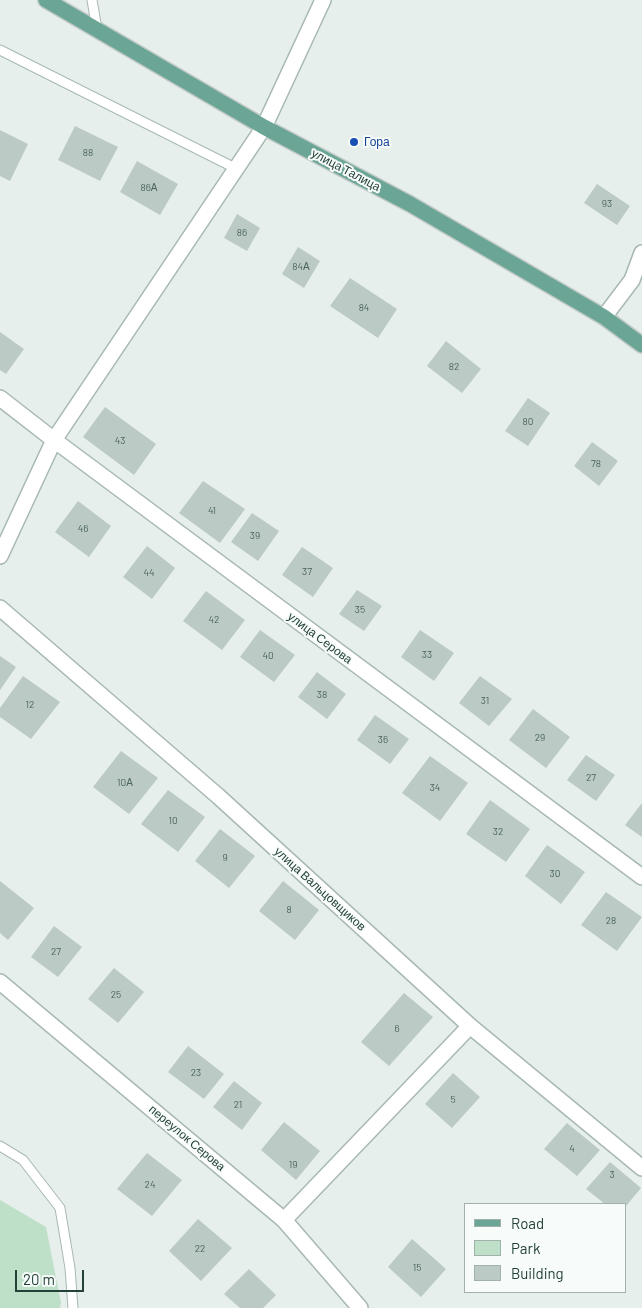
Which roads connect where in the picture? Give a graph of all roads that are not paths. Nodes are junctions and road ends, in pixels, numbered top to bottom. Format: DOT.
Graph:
graph roads {
  1 [pos="46,0"];
  2 [pos="92,0"];
  3 [pos="324,0"];
  4 [pos="97,29"];
  5 [pos="0,50"];
  6 [pos="264,127"];
  7 [pos="235,168"];
  8 [pos="642,253"];
  9 [pos="604,317"];
  10 [pos="642,345"];
  11 [pos="0,398"];
  12 [pos="54,440"];
  13 [pos="0,556"];
  14 [pos="0,608"];
  15 [pos="642,877"];
  16 [pos="0,982"];
  17 [pos="470,1026"];
  18 [pos="0,1146"];
  19 [pos="642,1168"];
  20 [pos="284,1220"];
  21 [pos="73,1308"];
  22 [pos="360,1308"];
  1 -- 4 [label="main road, улица Талица"];
  2 -- 4 [label="lane"];
  3 -- 6 [label="street"];
  4 -- 6 [label="main road, улица Талица"];
  5 -- 7 [label="lane"];
  6 -- 7 [label="street"];
  6 -- 9 [label="main road, улица Талица"];
  7 -- 12 [label="street"];
  8 -- 9 [label="street"];
  9 -- 10 [label="main road, улица Талица"];
  11 -- 12 [label="street, улица Серова"];
  12 -- 13 [label="street"];
  12 -- 15 [label="street, улица Серова"];
  14 -- 17 [label="street, улица Вальцовщиков"];
  16 -- 20 [label="street, переулок Серова"];
  17 -- 19 [label="street, улица Вальцовщиков"];
  17 -- 20 [label="street"];
  18 -- 21 [label="lane"];
  20 -- 22 [label="street, переулок Серова"];
}
